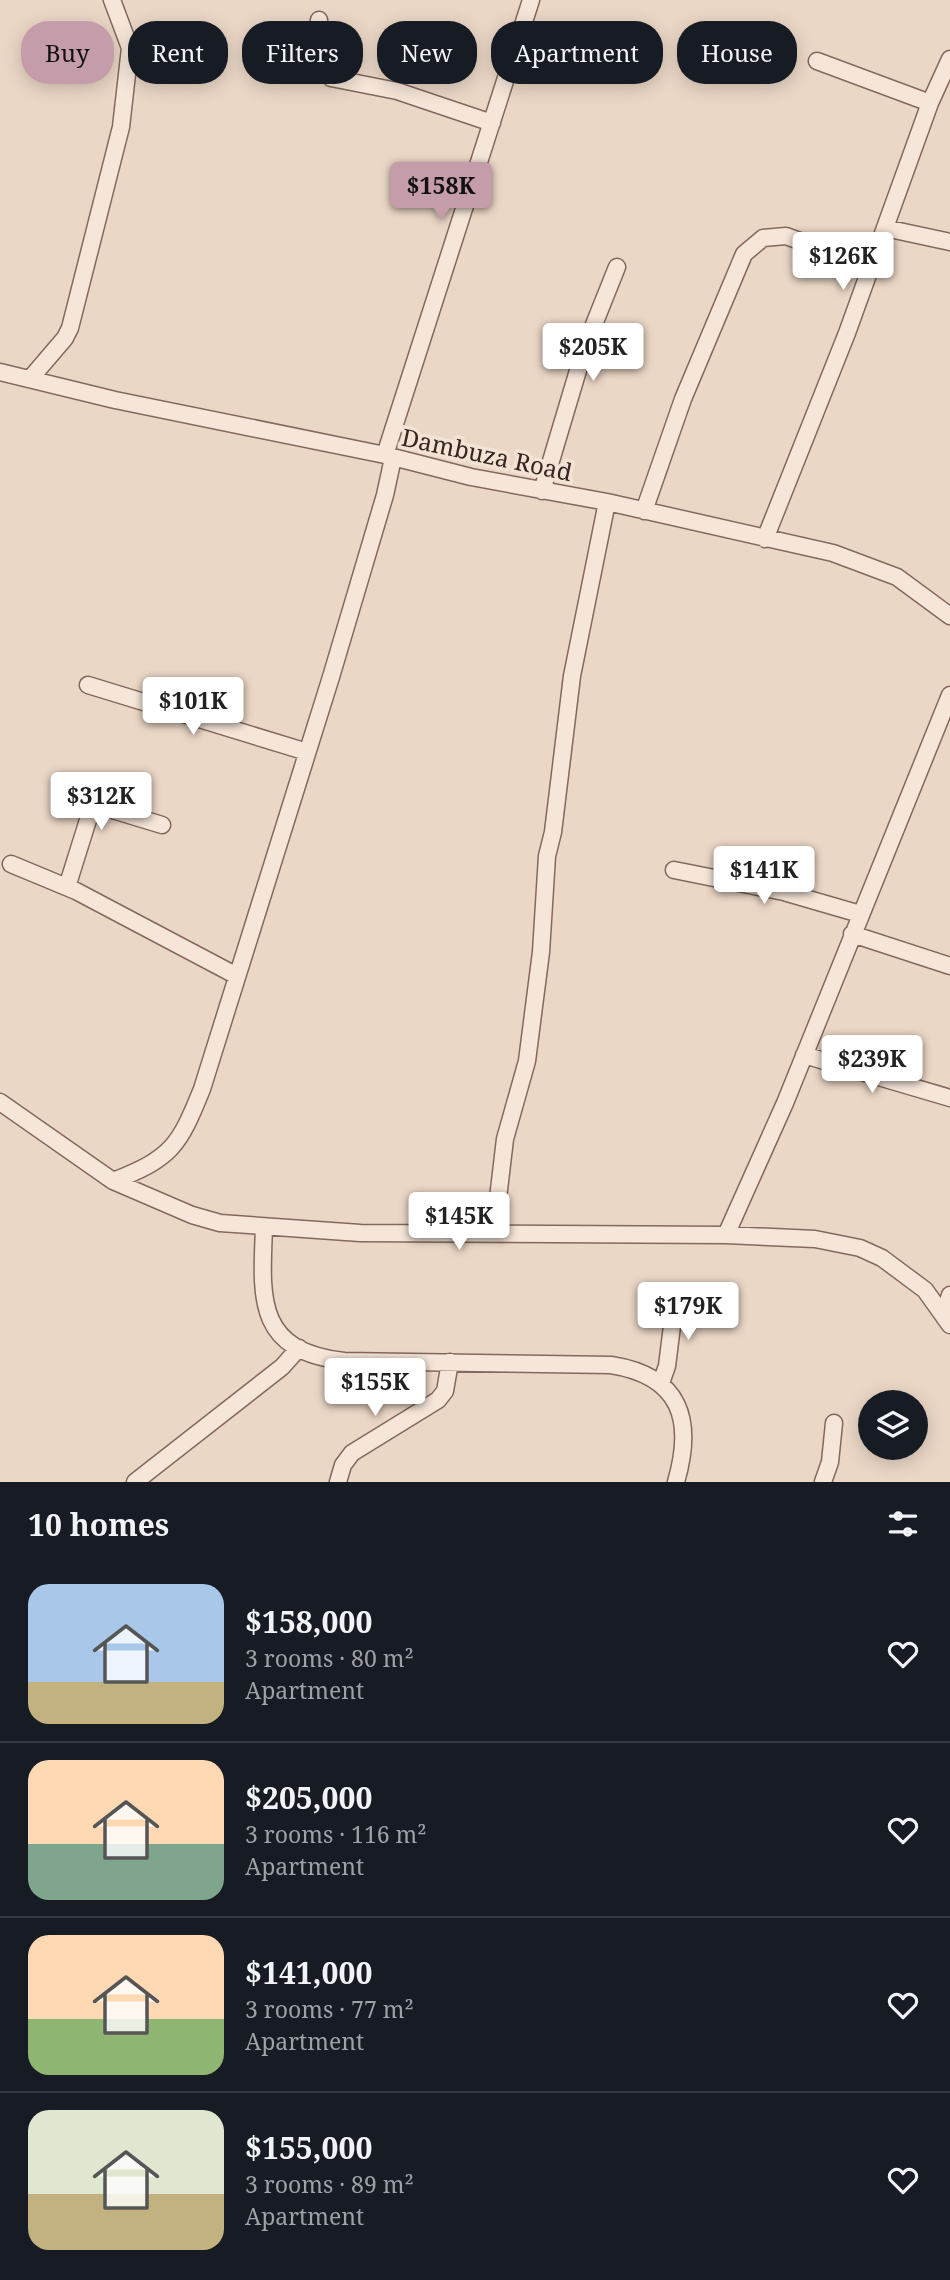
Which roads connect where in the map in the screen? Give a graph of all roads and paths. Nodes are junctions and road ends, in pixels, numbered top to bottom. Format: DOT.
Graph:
graph roads {
  1 [pos="112,0"];
  2 [pos="531,0"];
  3 [pos="319,20"];
  4 [pos="950,59"];
  5 [pos="817,61"];
  6 [pos="930,103"];
  7 [pos="492,123"];
  8 [pos="885,228"];
  9 [pos="950,242"];
  10 [pos="617,267"];
  11 [pos="871,267"];
  12 [pos="0,372"];
  13 [pos="30,379"];
  14 [pos="389,456"];
  15 [pos="542,491"];
  16 [pos="607,502"];
  17 [pos="644,510"];
  18 [pos="765,539"];
  19 [pos="950,616"];
  20 [pos="88,685"];
  21 [pos="950,695"];
  22 [pos="307,752"];
  23 [pos="162,825"];
  24 [pos="12,864"];
  25 [pos="674,870"];
  26 [pos="67,887"];
  27 [pos="860,914"];
  28 [pos="852,934"];
  29 [pos="950,966"];
  30 [pos="237,976"];
  31 [pos="804,1055"];
  32 [pos="950,1098"];
  33 [pos="3,1111"];
  34 [pos="113,1181"];
  35 [pos="264,1228"];
  36 [pos="494,1232"];
  37 [pos="726,1235"];
  38 [pos="950,1295"];
  39 [pos="723,1308"];
  40 [pos="947,1319"];
  41 [pos="299,1348"];
  42 [pos="450,1362"];
  43 [pos="661,1383"];
  44 [pos="834,1423"];
  45 [pos="135,1482"];
  46 [pos="338,1482"];
  47 [pos="676,1482"];
  48 [pos="823,1482"];
  1 -- 13 [label="street"];
  2 -- 7 [label="street"];
  3 -- 7 [label="street"];
  4 -- 6 [label="street"];
  5 -- 6 [label="street"];
  6 -- 8 [label="street"];
  7 -- 14 [label="street"];
  8 -- 9 [label="street"];
  8 -- 11 [label="street"];
  10 -- 15 [label="street"];
  11 -- 17 [label="street"];
  11 -- 18 [label="street"];
  12 -- 13 [label="street, Dambuza Road"];
  13 -- 14 [label="street, Dambuza Road"];
  14 -- 15 [label="street, Dambuza Road"];
  14 -- 22 [label="street"];
  15 -- 16 [label="street, Dambuza Road"];
  16 -- 17 [label="street, Dambuza Road"];
  16 -- 36 [label="street"];
  17 -- 18 [label="street, Dambuza Road"];
  18 -- 19 [label="street, Dambuza Road"];
  20 -- 22 [label="street"];
  21 -- 27 [label="street"];
  22 -- 30 [label="street"];
  23 -- 26 [label="street"];
  24 -- 26 [label="street"];
  25 -- 27 [label="street"];
  26 -- 30 [label="street"];
  27 -- 28 [label="street"];
  28 -- 29 [label="street"];
  28 -- 31 [label="street"];
  30 -- 34 [label="street"];
  31 -- 32 [label="street"];
  31 -- 37 [label="street"];
  33 -- 34 [label="street"];
  34 -- 35 [label="street"];
  35 -- 36 [label="street"];
  35 -- 41 [label="street"];
  36 -- 37 [label="street"];
  37 -- 40 [label="street"];
  38 -- 40 [label="street"];
  39 -- 43 [label="street"];
  41 -- 42 [label="street"];
  41 -- 45 [label="street"];
  42 -- 43 [label="street"];
  42 -- 46 [label="street"];
  43 -- 47 [label="street"];
  44 -- 48 [label="street"];
}
